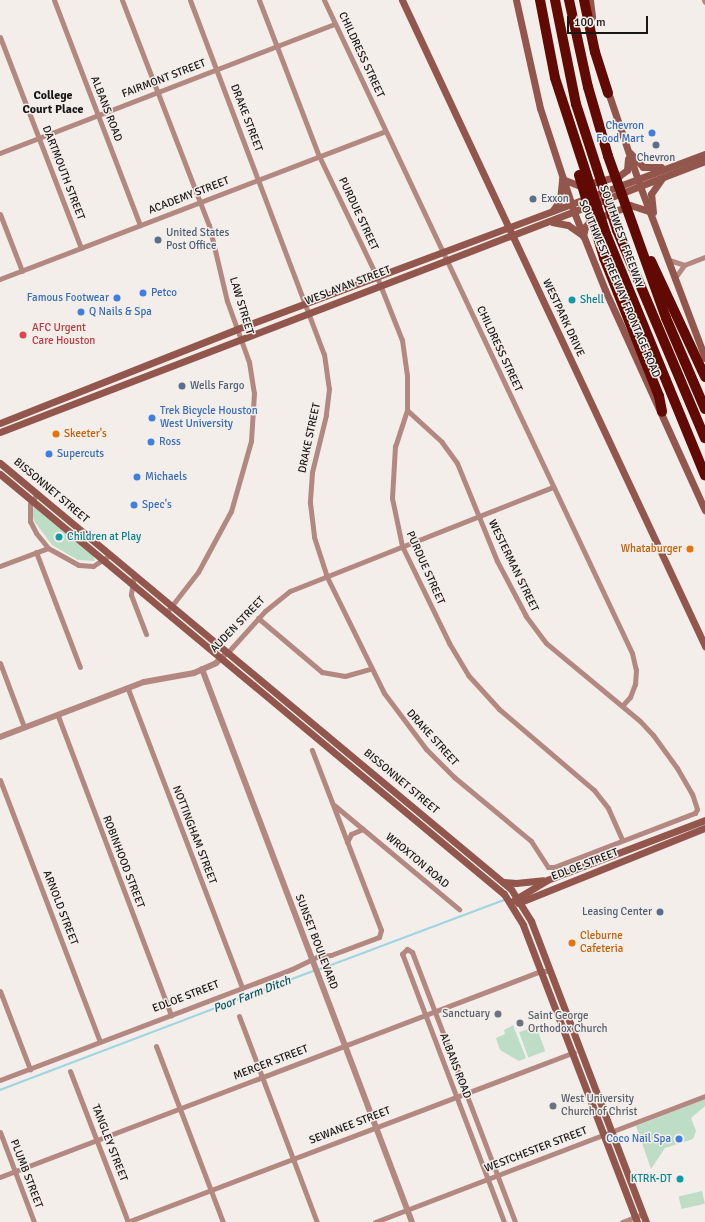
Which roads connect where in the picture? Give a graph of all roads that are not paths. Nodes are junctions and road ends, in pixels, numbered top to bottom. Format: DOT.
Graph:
graph roads {
  1 [pos="54,0"];
  2 [pos="122,0"];
  3 [pos="190,0"];
  4 [pos="259,0"];
  5 [pos="324,0"];
  6 [pos="402,0"];
  7 [pos="516,0"];
  8 [pos="540,0"];
  9 [pos="555,0"];
  10 [pos="569,0"];
  11 [pos="584,0"];
  12 [pos="590,0"];
  13 [pos="335,24"];
  14 [pos="0,37"];
  15 [pos="277,46"];
  16 [pos="217,70"];
  17 [pos="158,92"];
  18 [pos="608,93"];
  19 [pos="98,116"];
  20 [pos="386,131"];
  21 [pos="39,138"];
  22 [pos="627,152"];
  23 [pos="0,153"];
  24 [pos="705,154"];
  25 [pos="319,156"];
  26 [pos="705,161"];
  27 [pos="670,167"];
  28 [pos="663,177"];
  29 [pos="562,179"];
  30 [pos="259,180"];
  31 [pos="638,183"];
  32 [pos="200,202"];
  33 [pos="571,203"];
  34 [pos="553,210"];
  35 [pos="649,211"];
  36 [pos="574,212"];
  37 [pos="0,214"];
  38 [pos="549,222"];
  39 [pos="654,224"];
  40 [pos="140,225"];
  41 [pos="508,227"];
  42 [pos="513,236"];
  43 [pos="602,236"];
  44 [pos="583,237"];
  45 [pos="639,247"];
  46 [pos="81,248"];
  47 [pos="442,252"];
  48 [pos="705,257"];
  49 [pos="666,258"];
  50 [pos="446,260"];
  51 [pos="684,265"];
  52 [pos="22,271"];
  53 [pos="377,277"];
  54 [pos="0,279"];
  55 [pos="674,280"];
  56 [pos="380,286"];
  57 [pos="305,304"];
  58 [pos="309,313"];
  59 [pos="237,329"];
  60 [pos="241,340"];
  61 [pos="705,358"];
  62 [pos="139,369"];
  63 [pos="142,377"];
  64 [pos="705,378"];
  65 [pos="52,401"];
  66 [pos="705,409"];
  67 [pos="407,410"];
  68 [pos="55,411"];
  69 [pos="662,412"];
  70 [pos="0,423"];
  71 [pos="0,432"];
  72 [pos="705,439"];
  73 [pos="0,463"];
  74 [pos="0,474"];
  75 [pos="705,474"];
  76 [pos="553,488"];
  77 [pos="37,494"];
  78 [pos="32,501"];
  79 [pos="705,510"];
  80 [pos="479,518"];
  81 [pos="402,546"];
  82 [pos="48,548"];
  83 [pos="36,552"];
  84 [pos="110,555"];
  85 [pos="104,560"];
  86 [pos="0,566"];
  87 [pos="134,575"];
  88 [pos="326,575"];
  89 [pos="132,584"];
  90 [pos="172,606"];
  91 [pos="166,612"];
  92 [pos="258,618"];
  93 [pos="146,634"];
  94 [pos="705,646"];
  95 [pos="228,652"];
  96 [pos="221,658"];
  97 [pos="0,663"];
  98 [pos="80,667"];
  99 [pos="202,670"];
  100 [pos="370,670"];
  101 [pos="128,689"];
  102 [pos="622,706"];
  103 [pos="58,716"];
  104 [pos="24,727"];
  105 [pos="322,730"];
  106 [pos="0,737"];
  107 [pos="317,737"];
  108 [pos="312,750"];
  109 [pos="0,780"];
  110 [pos="333,804"];
  111 [pos="697,809"];
  112 [pos="426,817"];
  113 [pos="705,820"];
  114 [pos="421,824"];
  115 [pos="705,828"];
  116 [pos="363,829"];
  117 [pos="705,832"];
  118 [pos="685,838"];
  119 [pos="622,840"];
  120 [pos="347,842"];
  121 [pos="628,849"];
  122 [pos="632,858"];
  123 [pos="551,868"];
  124 [pos="547,880"];
  125 [pos="504,882"];
  126 [pos="519,900"];
  127 [pos="512,903"];
  128 [pos="459,909"];
  129 [pos="312,959"];
  130 [pos="541,971"];
  131 [pos="550,971"];
  132 [pos="242,988"];
  133 [pos="0,991"];
  134 [pos="434,1012"];
  135 [pos="170,1015"];
  136 [pos="425,1015"];
  137 [pos="239,1016"];
  138 [pos="100,1042"];
  139 [pos="156,1046"];
  140 [pos="345,1046"];
  141 [pos="581,1049"];
  142 [pos="572,1052"];
  143 [pos="30,1070"];
  144 [pos="70,1071"];
  145 [pos="262,1077"];
  146 [pos="0,1080"];
  147 [pos="465,1093"];
  148 [pos="705,1096"];
  149 [pos="456,1097"];
  150 [pos="180,1108"];
  151 [pos="376,1127"];
  152 [pos="0,1132"];
  153 [pos="612,1132"];
  154 [pos="603,1135"];
  155 [pos="97,1140"];
  156 [pos="293,1159"];
  157 [pos="14,1171"];
  158 [pos="497,1175"];
  159 [pos="0,1177"];
  160 [pos="487,1179"];
  161 [pos="211,1190"];
  162 [pos="407,1210"];
  163 [pos="643,1214"];
  164 [pos="636,1220"];
  165 [pos="34,1222"];
  166 [pos="128,1222"];
  167 [pos="223,1222"];
  168 [pos="317,1222"];
  169 [pos="375,1222"];
  170 [pos="412,1222"];
  171 [pos="504,1222"];
  172 [pos="515,1222"];
  173 [pos="622,1222"];
  174 [pos="646,1222"];
  1 -- 19 [label="street, ALBANS ROAD"];
  2 -- 17 [label="street, LAW STREET"];
  3 -- 16 [label="street, DRAKE STREET"];
  4 -- 15 [label="street, PURDUE STREET"];
  5 -- 13 [label="street, CHILDRESS STREET"];
  6 -- 41 [label="main road, WESTPARK DRIVE"];
  7 -- 29 [label="main road, SOUTHWEST FREEWAY FRONTAGE ROAD"];
  8 -- 43 [label="highway"];
  9 -- 72 [label="highway"];
  10 -- 45 [label="highway, SOUTHWEST FREEWAY"];
  11 -- 18 [label="highway"];
  12 -- 18 [label="main road"];
  13 -- 15 [label="street, FAIRMONT STREET"];
  13 -- 20 [label="street, CHILDRESS STREET"];
  14 -- 21 [label="street, DARTMOUTH STREET"];
  15 -- 16 [label="street, FAIRMONT STREET"];
  15 -- 25 [label="street, PURDUE STREET"];
  16 -- 17 [label="street, FAIRMONT STREET"];
  16 -- 30 [label="street, DRAKE STREET"];
  17 -- 19 [label="street, FAIRMONT STREET"];
  17 -- 32 [label="street, LAW STREET"];
  18 -- 22 [label="main road"];
  19 -- 21 [label="street, FAIRMONT STREET"];
  19 -- 40 [label="street, ALBANS ROAD"];
  20 -- 25 [label="street, ACADEMY STREET"];
  20 -- 47 [label="street, CHILDRESS STREET"];
  21 -- 23 [label="street, FAIRMONT STREET"];
  21 -- 46 [label="street, DARTMOUTH STREET"];
  22 -- 27 [label="main road"];
  22 -- 29 [label="main road"];
  22 -- 31 [label="main road"];
  24 -- 27 [label="main road, WESLAYAN STREET"];
  25 -- 30 [label="street, ACADEMY STREET"];
  25 -- 53 [label="street, PURDUE STREET"];
  26 -- 28 [label="main road, WESLAYAN STREET"];
  27 -- 31 [label="main road, WESLAYAN STREET"];
  28 -- 31 [label="main road, WESLAYAN STREET"];
  28 -- 39 [label="main road"];
  29 -- 33 [label="main road, SOUTHWEST FREEWAY FRONTAGE ROAD"];
  29 -- 34 [label="main road"];
  30 -- 32 [label="street, ACADEMY STREET"];
  30 -- 57 [label="street, DRAKE STREET"];
  31 -- 33 [label="main road, WESLAYAN STREET"];
  31 -- 35 [label="main road"];
  31 -- 36 [label="main road, WESLAYAN STREET"];
  32 -- 40 [label="street, ACADEMY STREET"];
  32 -- 59 [label="street, LAW STREET"];
  33 -- 34 [label="main road, WESLAYAN STREET"];
  33 -- 36 [label="main road, SOUTHWEST FREEWAY FRONTAGE ROAD"];
  34 -- 41 [label="main road, WESLAYAN STREET"];
  35 -- 39 [label="main road"];
  35 -- 44 [label="main road"];
  36 -- 38 [label="main road, WESLAYAN STREET"];
  36 -- 44 [label="main road, SOUTHWEST FREEWAY FRONTAGE ROAD"];
  37 -- 52 [label="street"];
  38 -- 42 [label="main road, WESLAYAN STREET"];
  38 -- 44 [label="main road"];
  39 -- 49 [label="main road"];
  40 -- 46 [label="street, ACADEMY STREET"];
  41 -- 42 [label="main road, WESTPARK DRIVE"];
  41 -- 47 [label="main road, WESLAYAN STREET"];
  42 -- 50 [label="main road, WESLAYAN STREET"];
  42 -- 94 [label="main road, WESTPARK DRIVE"];
  43 -- 69 [label="highway"];
  43 -- 75 [label="highway, SOUTHWEST FREEWAY"];
  44 -- 69 [label="main road, SOUTHWEST FREEWAY FRONTAGE ROAD"];
  45 -- 64 [label="highway"];
  45 -- 66 [label="highway, SOUTHWEST FREEWAY"];
  46 -- 52 [label="street, ACADEMY STREET"];
  47 -- 50 [label="street, CHILDRESS STREET"];
  47 -- 53 [label="main road, WESLAYAN STREET"];
  48 -- 51 [label="street"];
  49 -- 51 [label="street"];
  49 -- 55 [label="main road"];
  50 -- 56 [label="main road, WESLAYAN STREET"];
  50 -- 76 [label="street, CHILDRESS STREET"];
  51 -- 55 [label="street"];
  52 -- 54 [label="street, ACADEMY STREET"];
  53 -- 56 [label="street, PURDUE STREET"];
  53 -- 57 [label="main road, WESLAYAN STREET"];
  55 -- 61 [label="main road"];
  56 -- 58 [label="main road, WESLAYAN STREET"];
  56 -- 67 [label="street, PURDUE STREET"];
  57 -- 58 [label="street, DRAKE STREET"];
  57 -- 59 [label="main road, WESLAYAN STREET"];
  58 -- 60 [label="main road, WESLAYAN STREET"];
  58 -- 88 [label="street, DRAKE STREET"];
  59 -- 60 [label="street, LAW STREET"];
  59 -- 62 [label="main road, WESLAYAN STREET"];
  60 -- 63 [label="main road, WESLAYAN STREET"];
  60 -- 90 [label="street, LAW STREET"];
  62 -- 63 [label="main road"];
  62 -- 65 [label="main road, WESLAYAN STREET"];
  63 -- 68 [label="main road, WESLAYAN STREET"];
  65 -- 68 [label="main road"];
  65 -- 70 [label="main road, WESLAYAN STREET"];
  67 -- 80 [label="street, WESTERMAN STREET"];
  67 -- 81 [label="street, PURDUE STREET"];
  68 -- 71 [label="main road, WESLAYAN STREET"];
  69 -- 79 [label="main road, SOUTHWEST FREEWAY FRONTAGE ROAD"];
  73 -- 77 [label="main road, BISSONNET STREET"];
  74 -- 78 [label="main road, BISSONNET STREET"];
  76 -- 80 [label="street, AUDEN STREET"];
  76 -- 102 [label="street, CHILDRESS STREET"];
  77 -- 78 [label="street"];
  77 -- 84 [label="main road, BISSONNET STREET"];
  78 -- 82 [label="street"];
  78 -- 85 [label="main road, BISSONNET STREET"];
  80 -- 81 [label="street, AUDEN STREET"];
  80 -- 102 [label="street, WESTERMAN STREET"];
  81 -- 88 [label="street, AUDEN STREET"];
  81 -- 119 [label="street, PURDUE STREET"];
  82 -- 83 [label="street"];
  82 -- 85 [label="street"];
  83 -- 86 [label="street"];
  83 -- 98 [label="street"];
  84 -- 85 [label="street"];
  84 -- 87 [label="main road, BISSONNET STREET"];
  85 -- 89 [label="main road, BISSONNET STREET"];
  87 -- 89 [label="street"];
  87 -- 90 [label="main road, BISSONNET STREET"];
  88 -- 92 [label="street, AUDEN STREET"];
  88 -- 100 [label="street, DRAKE STREET"];
  89 -- 91 [label="main road, BISSONNET STREET"];
  89 -- 93 [label="street"];
  90 -- 91 [label="street, LAW STREET"];
  90 -- 95 [label="main road, BISSONNET STREET"];
  91 -- 96 [label="main road, BISSONNET STREET"];
  92 -- 95 [label="street, AUDEN STREET"];
  92 -- 100 [label="street"];
  95 -- 96 [label="street, AUDEN STREET"];
  95 -- 105 [label="main road, BISSONNET STREET"];
  96 -- 99 [label="street, AUDEN STREET"];
  96 -- 107 [label="main road, BISSONNET STREET"];
  97 -- 104 [label="street"];
  99 -- 101 [label="street, AUDEN STREET"];
  99 -- 129 [label="street, SUNSET BOULEVARD"];
  100 -- 123 [label="street, DRAKE STREET"];
  101 -- 103 [label="street, AUDEN STREET"];
  101 -- 132 [label="street, NOTTINGHAM STREET"];
  102 -- 111 [label="street, WESTERMAN STREET"];
  103 -- 104 [label="street, AUDEN STREET"];
  103 -- 135 [label="street, ROBINHOOD STREET"];
  104 -- 106 [label="street, AUDEN STREET"];
  105 -- 107 [label="main road"];
  105 -- 112 [label="main road, BISSONNET STREET"];
  107 -- 114 [label="main road, BISSONNET STREET"];
  108 -- 110 [label="street"];
  109 -- 138 [label="street, ARNOLD STREET"];
  110 -- 116 [label="street, WROXTON ROAD"];
  110 -- 120 [label="street"];
  111 -- 119 [label="street, EDLOE STREET"];
  112 -- 114 [label="main road"];
  112 -- 125 [label="main road, BISSONNET STREET"];
  113 -- 121 [label="main road, EDLOE STREET"];
  114 -- 127 [label="main road, BISSONNET STREET"];
  115 -- 118 [label="main road, EDLOE STREET"];
  116 -- 120 [label="street"];
  116 -- 128 [label="street, WROXTON ROAD"];
  117 -- 118 [label="main road"];
  118 -- 122 [label="main road, EDLOE STREET"];
  119 -- 123 [label="street, EDLOE STREET"];
  120 -- 129 [label="street, EDLOE STREET"];
  121 -- 122 [label="main road"];
  121 -- 124 [label="main road, EDLOE STREET"];
  122 -- 126 [label="main road, EDLOE STREET"];
  124 -- 125 [label="main road, EDLOE STREET"];
  124 -- 126 [label="main road, EDLOE STREET"];
  125 -- 126 [label="main road, BISSONNET STREET"];
  126 -- 127 [label="main road, EDLOE STREET"];
  126 -- 131 [label="main road, BISSONNET STREET"];
  127 -- 130 [label="main road, BISSONNET STREET"];
  129 -- 132 [label="street, EDLOE STREET"];
  129 -- 140 [label="street, SUNSET BOULEVARD"];
  130 -- 131 [label="street, MERCER STREET"];
  130 -- 134 [label="street, MERCER STREET"];
  130 -- 142 [label="main road, BISSONNET STREET"];
  131 -- 141 [label="main road, BISSONNET STREET"];
  132 -- 135 [label="street, EDLOE STREET"];
  133 -- 143 [label="street"];
  134 -- 136 [label="street, MERCER STREET"];
  134 -- 136 [label="street, ALBANS ROAD"];
  134 -- 147 [label="street, ALBANS ROAD"];
  135 -- 138 [label="street, EDLOE STREET"];
  136 -- 140 [label="street, MERCER STREET"];
  136 -- 149 [label="street, ALBANS ROAD"];
  137 -- 145 [label="street"];
  138 -- 143 [label="street, EDLOE STREET"];
  139 -- 150 [label="street"];
  140 -- 145 [label="street, MERCER STREET"];
  140 -- 151 [label="street, SUNSET BOULEVARD"];
  141 -- 142 [label="street, SEWANEE STREET"];
  141 -- 153 [label="main road, BISSONNET STREET"];
  142 -- 147 [label="street, SEWANEE STREET"];
  142 -- 154 [label="main road, BISSONNET STREET"];
  143 -- 146 [label="street, EDLOE STREET"];
  144 -- 155 [label="street, TANGLEY STREET"];
  145 -- 150 [label="street, MERCER STREET"];
  145 -- 156 [label="street"];
  147 -- 149 [label="street, SEWANEE STREET"];
  147 -- 158 [label="street, ALBANS ROAD"];
  148 -- 153 [label="street, WESTCHESTER STREET"];
  149 -- 151 [label="street, SEWANEE STREET"];
  149 -- 160 [label="street, ALBANS ROAD"];
  150 -- 155 [label="street, MERCER STREET"];
  150 -- 161 [label="street"];
  151 -- 156 [label="street, SEWANEE STREET"];
  151 -- 162 [label="street, SUNSET BOULEVARD"];
  152 -- 157 [label="street, PLUMB STREET"];
  153 -- 154 [label="street, WESTCHESTER STREET"];
  153 -- 163 [label="main road, BISSONNET STREET"];
  154 -- 158 [label="street, WESTCHESTER STREET"];
  154 -- 164 [label="main road, BISSONNET STREET"];
  155 -- 157 [label="street, MERCER STREET"];
  155 -- 166 [label="street, TANGLEY STREET"];
  156 -- 161 [label="street, SEWANEE STREET"];
  156 -- 168 [label="street"];
  157 -- 159 [label="street, MERCER STREET"];
  157 -- 165 [label="street, PLUMB STREET"];
  158 -- 160 [label="street, WESTCHESTER STREET"];
  158 -- 172 [label="street, ALBANS ROAD"];
  160 -- 162 [label="street, WESTCHESTER STREET"];
  160 -- 171 [label="street, ALBANS ROAD"];
  161 -- 166 [label="street, SEWANEE STREET"];
  161 -- 167 [label="street"];
  162 -- 169 [label="street, WESTCHESTER STREET"];
  162 -- 170 [label="street, SUNSET BOULEVARD"];
  163 -- 164 [label="street"];
  163 -- 174 [label="main road, BISSONNET STREET"];
  164 -- 173 [label="street"];
}
